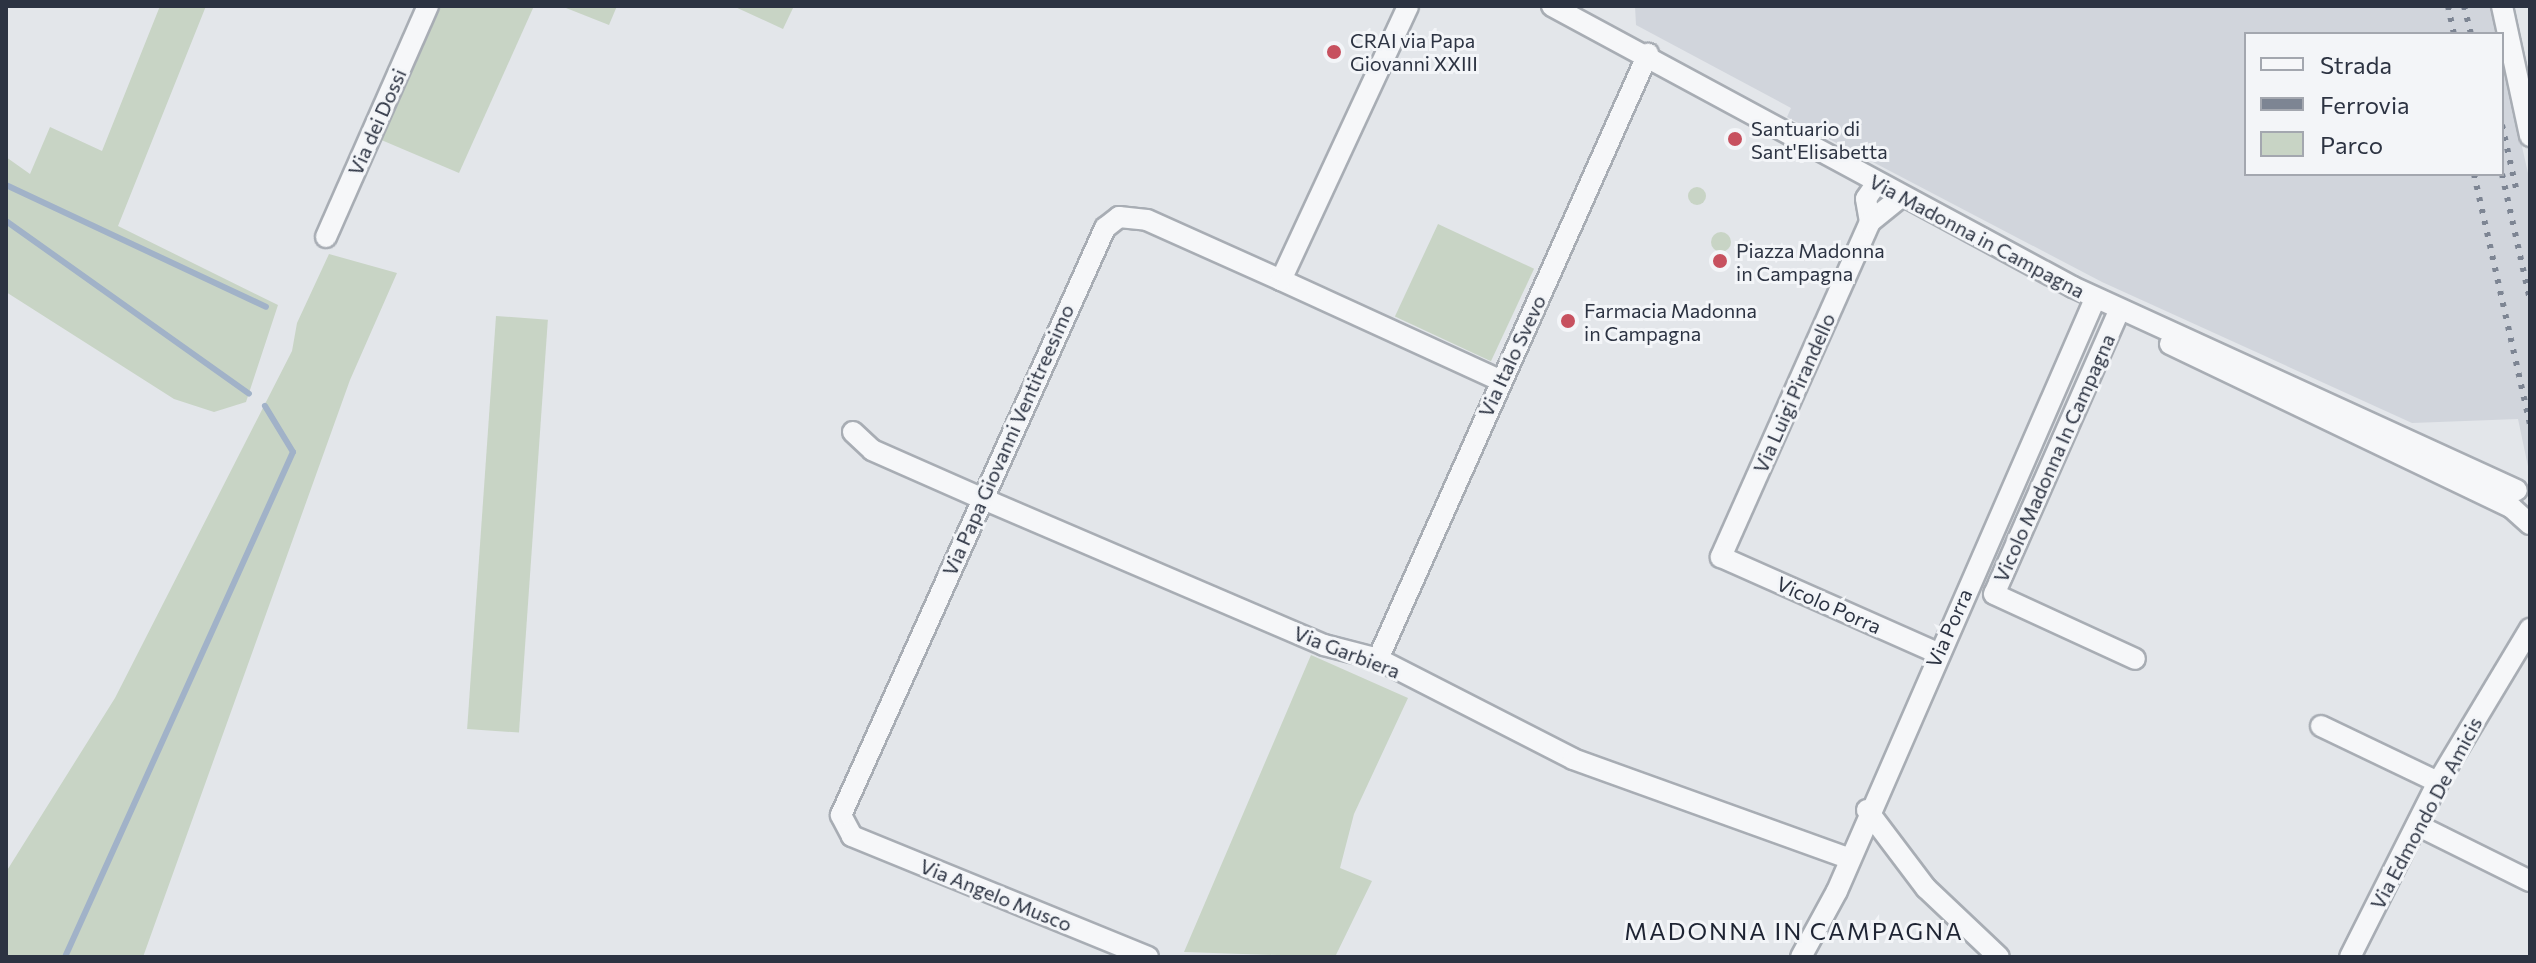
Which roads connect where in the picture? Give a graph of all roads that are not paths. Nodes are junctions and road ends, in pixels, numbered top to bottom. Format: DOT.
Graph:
graph roads {
  1 [pos="428,6"];
  2 [pos="1408,6"];
  3 [pos="1552,6"];
  4 [pos="2502,6"];
  5 [pos="1648,54"];
  6 [pos="2530,136"];
  7 [pos="1842,163"];
  8 [pos="1877,183"];
  9 [pos="1901,197"];
  10 [pos="1868,226"];
  11 [pos="326,237"];
  12 [pos="1281,280"];
  13 [pos="2095,299"];
  14 [pos="2119,311"];
  15 [pos="2150,325"];
  16 [pos="1499,380"];
  17 [pos="853,432"];
  18 [pos="2517,490"];
  19 [pos="981,498"];
  20 [pos="2527,520"];
  21 [pos="1721,557"];
  22 [pos="2530,629"];
  23 [pos="1938,653"];
  24 [pos="1378,659"];
  25 [pos="2135,659"];
  26 [pos="2321,726"];
  27 [pos="2438,782"];
  28 [pos="1867,810"];
  29 [pos="2417,825"];
  30 [pos="845,831"];
  31 [pos="1848,858"];
  32 [pos="2530,881"];
  33 [pos="1148,957"];
  34 [pos="1801,957"];
  35 [pos="1999,957"];
  36 [pos="2350,957"];
  1 -- 11 [label="street, Via dei Dossi"];
  2 -- 12 [label="street"];
  3 -- 5 [label="street, Via Madonna in Campagna"];
  4 -- 6 [label="street"];
  5 -- 7 [label="street, Via Madonna in Campagna"];
  5 -- 16 [label="street, Via Italo Svevo"];
  7 -- 8 [label="street, Via Madonna in Campagna"];
  7 -- 10 [label="street"];
  8 -- 9 [label="street, Via Madonna in Campagna"];
  8 -- 10 [label="street, Via Luigi Pirandello"];
  9 -- 10 [label="street, Via Luigi Pirandello"];
  9 -- 13 [label="street, Via Madonna in Campagna"];
  10 -- 21 [label="street, Via Luigi Pirandello"];
  12 -- 16 [label="street, Via Papa Giovanni Ventitreesimo"];
  12 -- 19 [label="street, Via Papa Giovanni Ventitreesimo"];
  13 -- 14 [label="street, Via Madonna in Campagna"];
  13 -- 23 [label="street, Via Porra"];
  14 -- 15 [label="street, Via Madonna in Campagna"];
  14 -- 25 [label="street, Vicolo Madonna In Campagna"];
  15 -- 18 [label="street, Via Madonna in Campagna"];
  15 -- 20 [label="street, Via Madonna in Campagna"];
  16 -- 24 [label="street, Via Italo Svevo"];
  17 -- 19 [label="street, Via Garbiera"];
  19 -- 24 [label="street, Via Garbiera"];
  19 -- 30 [label="street, Via Papa Giovanni Ventitreesimo"];
  21 -- 23 [label="street, Vicolo Porra"];
  22 -- 27 [label="street, Via Edmondo De Amicis"];
  23 -- 28 [label="street, Via Porra"];
  24 -- 31 [label="street, Via Garbiera"];
  26 -- 27 [label="street"];
  27 -- 29 [label="street, Via Edmondo De Amicis"];
  28 -- 31 [label="street, Via Porra"];
  28 -- 35 [label="street"];
  29 -- 32 [label="street"];
  29 -- 36 [label="street, Via Edmondo De Amicis"];
  30 -- 33 [label="street, Via Angelo Musco"];
  31 -- 34 [label="street, Via Porra"];
}
